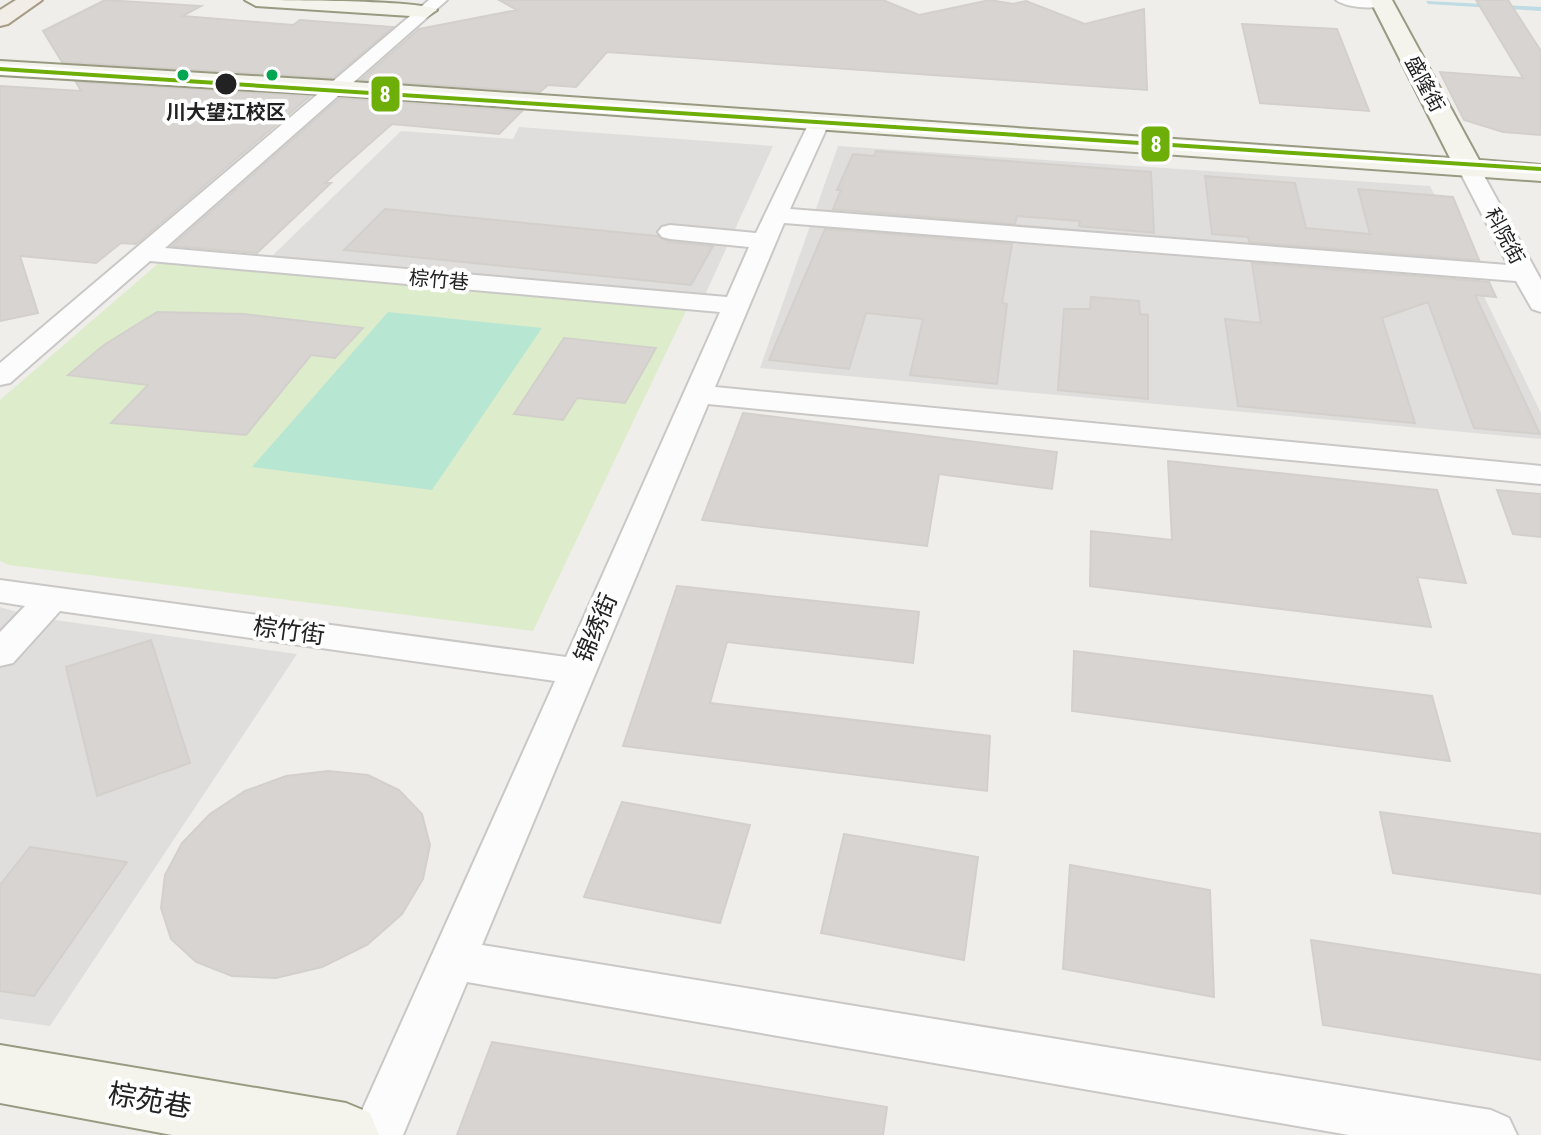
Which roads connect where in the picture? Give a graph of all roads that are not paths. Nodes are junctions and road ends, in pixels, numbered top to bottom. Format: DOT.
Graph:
graph roads {
  1 [pos="31,0"];
  2 [pos="256,0"];
  3 [pos="1344,0"];
  4 [pos="1381,1"];
  5 [pos="432,5"];
  6 [pos="0,19"];
  7 [pos="0,68"];
  8 [pos="338,88"];
  9 [pos="819,123"];
  10 [pos="1469,168"];
  11 [pos="1541,173"];
  12 [pos="770,228"];
  13 [pos="670,232"];
  14 [pos="142,253"];
  15 [pos="1525,274"];
  16 [pos="1541,304"];
  17 [pos="736,306"];
  18 [pos="0,377"];
  19 [pos="698,394"];
  20 [pos="1541,475"];
  21 [pos="0,591"];
  22 [pos="52,598"];
  23 [pos="0,654"];
  24 [pos="578,671"];
  25 [pos="452,960"];
  26 [pos="0,1074"];
  27 [pos="346,1135"];
  28 [pos="377,1135"];
  29 [pos="1491,1135"];
  1 -- 6 [label="main road"];
  2 -- 5 [label="main road"];
  3 -- 4 [label="street"];
  4 -- 10 [label="main road, 盛隆街"];
  5 -- 8 [label="street"];
  7 -- 8 [label="main road"];
  8 -- 9 [label="main road"];
  8 -- 14 [label="street"];
  9 -- 10 [label="main road"];
  9 -- 12 [label="street, 锦绣街"];
  10 -- 11 [label="main road"];
  10 -- 15 [label="street, 科院街"];
  12 -- 13 [label="street"];
  12 -- 15 [label="street"];
  12 -- 17 [label="street, 锦绣街"];
  14 -- 17 [label="street, 棕竹巷"];
  14 -- 18 [label="street"];
  15 -- 16 [label="street, 科院街"];
  17 -- 19 [label="street, 锦绣街"];
  19 -- 20 [label="street"];
  19 -- 24 [label="street, 锦绣街"];
  21 -- 22 [label="street, 棕竹街"];
  22 -- 23 [label="street"];
  22 -- 24 [label="street, 棕竹街"];
  24 -- 25 [label="street, 锦绣街"];
  25 -- 28 [label="street, 锦绣街"];
  25 -- 29 [label="street"];
  26 -- 27 [label="main road, 棕苑巷"];
}
